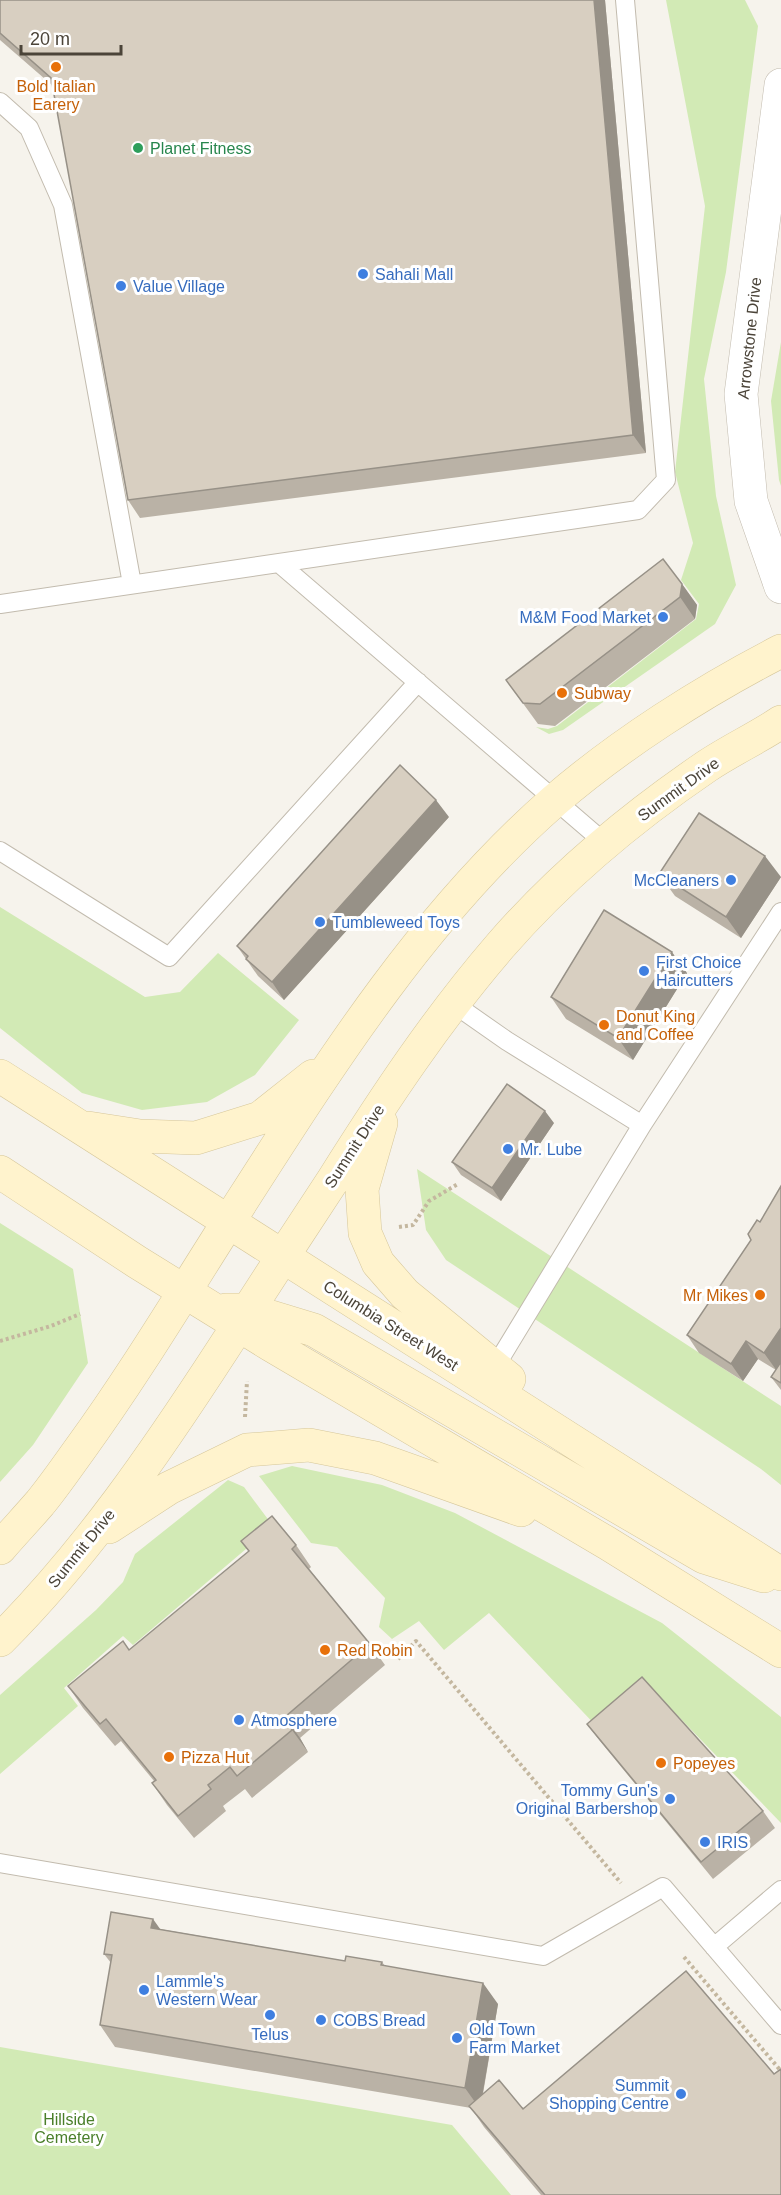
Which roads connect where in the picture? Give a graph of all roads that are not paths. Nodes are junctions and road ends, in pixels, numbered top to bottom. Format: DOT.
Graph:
graph roads {
  1 [pos="625,0"];
  2 [pos="781,85"];
  3 [pos="0,102"];
  4 [pos="280,564"];
  5 [pos="132,584"];
  6 [pos="781,587"];
  7 [pos="0,604"];
  8 [pos="781,651"];
  9 [pos="417,682"];
  10 [pos="781,722"];
  11 [pos="555,801"];
  12 [pos="605,843"];
  13 [pos="0,851"];
  14 [pos="781,912"];
  15 [pos="454,1004"];
  16 [pos="338,1056"];
  17 [pos="0,1076"];
  18 [pos="391,1089"];
  19 [pos="642,1125"];
  20 [pos="78,1126"];
  21 [pos="0,1172"];
  22 [pos="228,1222"];
  23 [pos="283,1256"];
  24 [pos="185,1292"];
  25 [pos="234,1315"];
  26 [pos="161,1329"];
  27 [pos="495,1367"];
  28 [pos="616,1468"];
  29 [pos="92,1538"];
  30 [pos="607,1543"];
  31 [pos="0,1548"];
  32 [pos="781,1574"];
  33 [pos="781,1581"];
  34 [pos="739,1625"];
  35 [pos="0,1640"];
  36 [pos="781,1651"];
  37 [pos="781,1666"];
  38 [pos="0,1863"];
  39 [pos="781,1890"];
  40 [pos="714,1947"];
  41 [pos="781,2025"];
  1 -- 4 [label="lane"];
  2 -- 6 [label="street, Arrowstone Drive"];
  3 -- 5 [label="lane"];
  4 -- 5 [label="lane"];
  4 -- 9 [label="lane"];
  5 -- 7 [label="lane"];
  8 -- 11 [label="main road"];
  9 -- 11 [label="lane"];
  9 -- 13 [label="lane"];
  10 -- 12 [label="main road, Summit Drive"];
  11 -- 12 [label="lane"];
  11 -- 16 [label="main road"];
  12 -- 15 [label="main road, Summit Drive"];
  14 -- 19 [label="lane"];
  15 -- 18 [label="main road, Summit Drive"];
  15 -- 19 [label="lane"];
  16 -- 20 [label="main road"];
  16 -- 22 [label="main road"];
  17 -- 20 [label="main road, Columbia Street West"];
  18 -- 23 [label="main road, Summit Drive"];
  18 -- 27 [label="main road"];
  19 -- 27 [label="lane"];
  20 -- 22 [label="main road, Columbia Street West"];
  21 -- 24 [label="main road"];
  22 -- 23 [label="main road, Columbia Street West"];
  22 -- 24 [label="main road"];
  23 -- 25 [label="main road, Summit Drive"];
  23 -- 28 [label="main road, Columbia Street West"];
  24 -- 25 [label="main road"];
  24 -- 26 [label="main road"];
  25 -- 26 [label="main road"];
  25 -- 29 [label="main road, Summit Drive"];
  25 -- 30 [label="main road"];
  25 -- 33 [label="main road"];
  26 -- 31 [label="main road"];
  27 -- 28 [label="main road"];
  28 -- 32 [label="main road, Columbia Street West"];
  29 -- 30 [label="main road"];
  29 -- 35 [label="main road, Summit Drive"];
  30 -- 34 [label="main road"];
  34 -- 36 [label="main road"];
  34 -- 37 [label="lane"];
  38 -- 40 [label="lane"];
  39 -- 40 [label="lane"];
  40 -- 41 [label="lane"];
}
